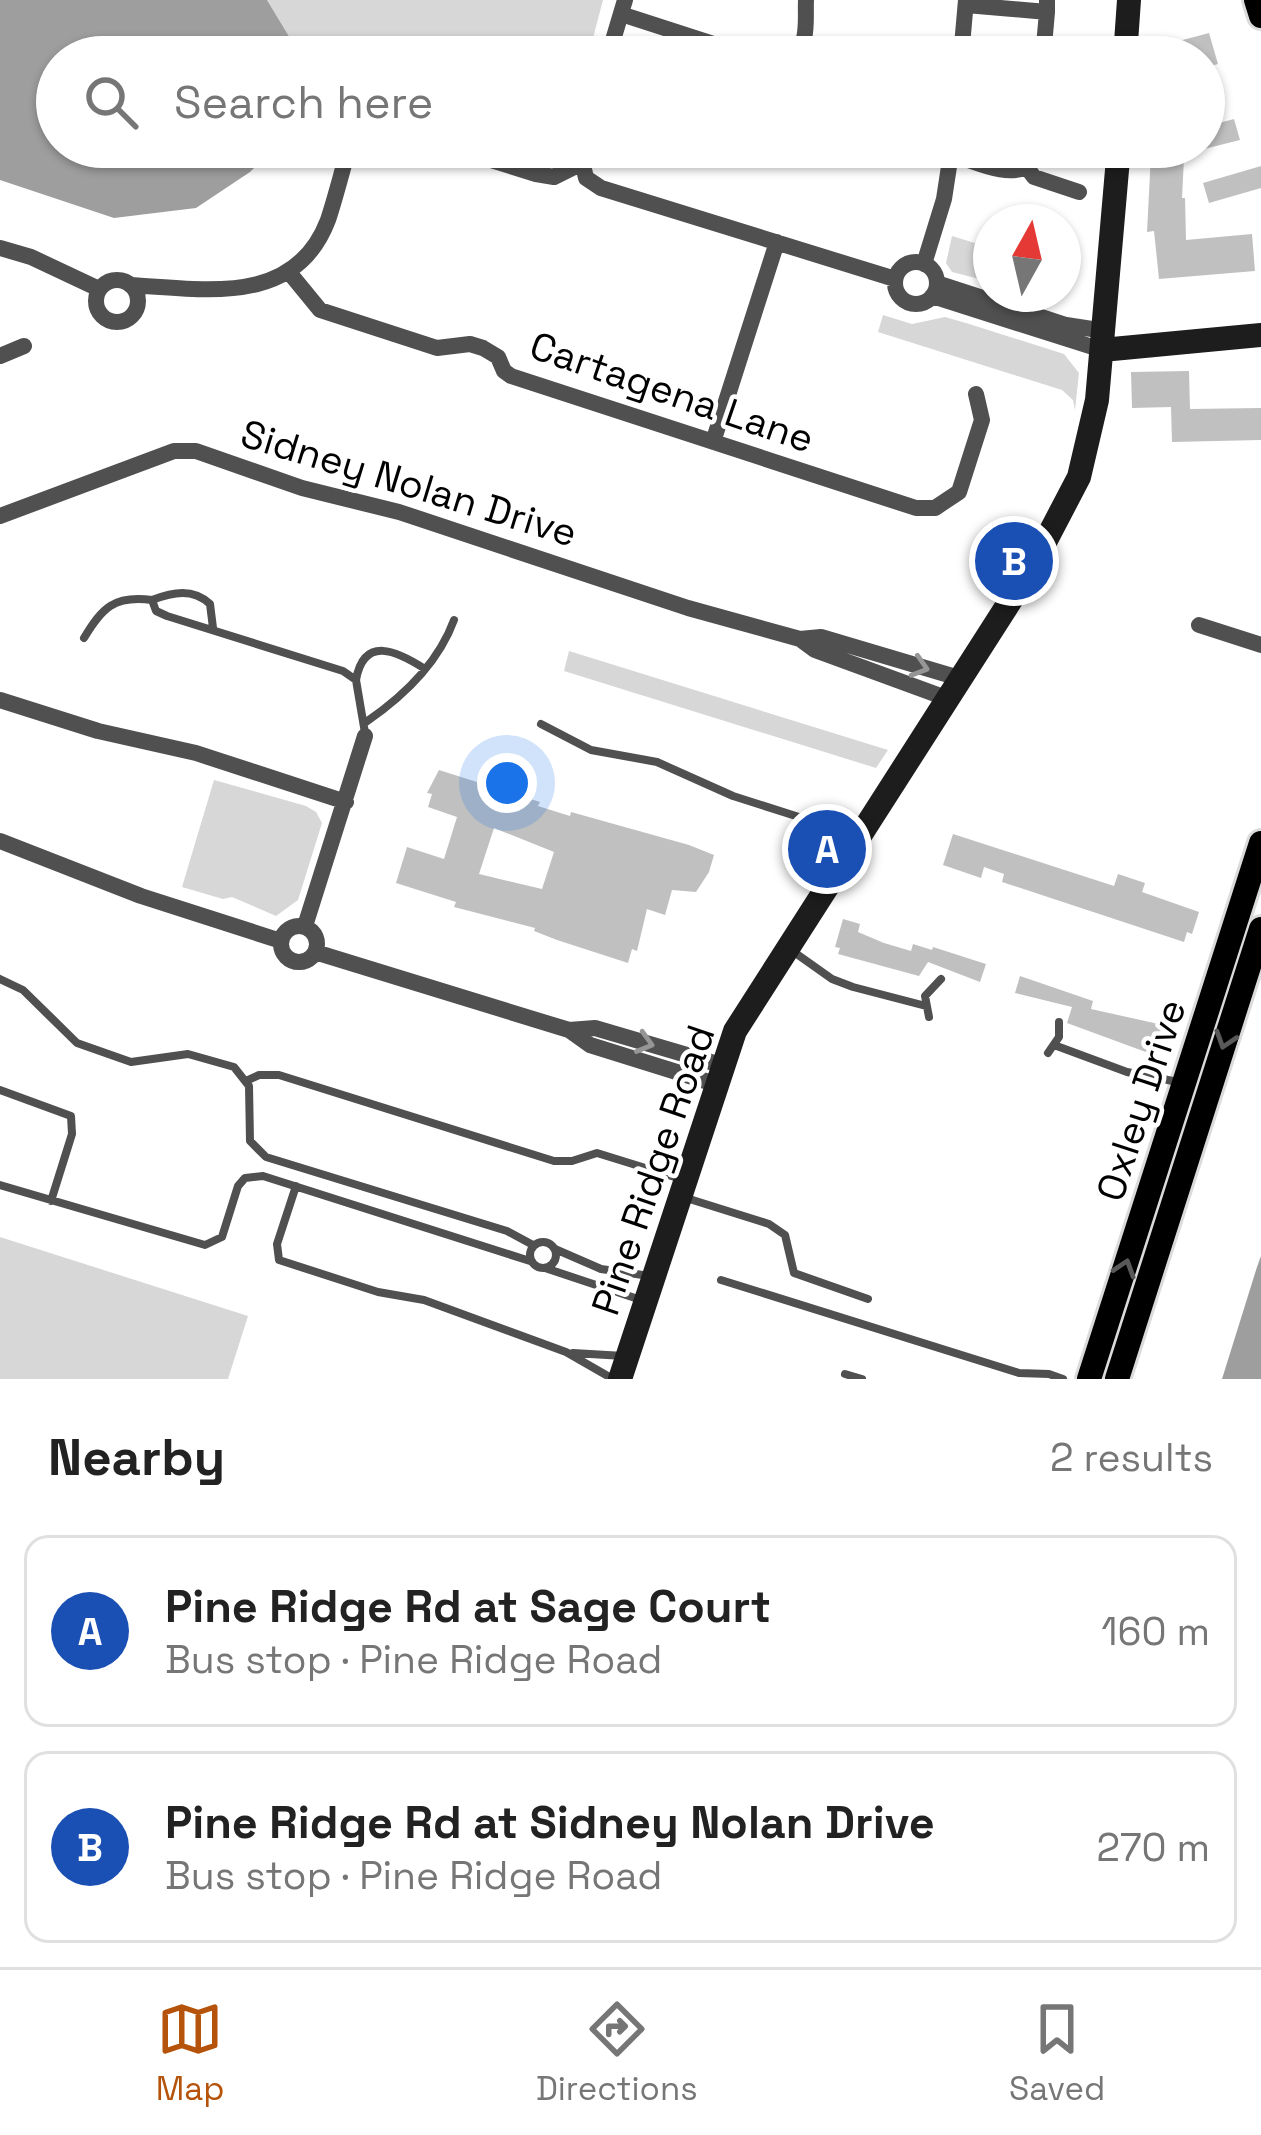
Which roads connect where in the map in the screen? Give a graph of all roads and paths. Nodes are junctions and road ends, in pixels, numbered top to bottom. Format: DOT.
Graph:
graph roads {
  1 [pos="806,0"];
  2 [pos="1130,0"];
  3 [pos="1256,0"];
  4 [pos="966,2"];
  5 [pos="1047,6"];
  6 [pos="623,7"];
  7 [pos="1261,16"];
  8 [pos="614,36"];
  9 [pos="699,36"];
  10 [pos="805,36"];
  11 [pos="963,36"];
  12 [pos="1045,36"];
  13 [pos="1127,36"];
  14 [pos="343,168"];
  15 [pos="514,168"];
  16 [pos="565,168"];
  17 [pos="583,168"];
  18 [pos="949,168"];
  19 [pos="1004,168"];
  20 [pos="1117,168"];
  21 [pos="1028,169"];
  22 [pos="1079,192"];
  23 [pos="777,242"];
  24 [pos="0,248"];
  25 [pos="924,265"];
  26 [pos="288,272"];
  27 [pos="896,279"];
  28 [pos="99,290"];
  29 [pos="934,290"];
  30 [pos="134,292"];
  31 [pos="1261,323"];
  32 [pos="1261,335"];
  33 [pos="1104,340"];
  34 [pos="24,346"];
  35 [pos="0,356"];
  36 [pos="976,394"];
  37 [pos="713,442"];
  38 [pos="0,516"];
  39 [pos="152,600"];
  40 [pos="454,620"];
  41 [pos="1199,625"];
  42 [pos="214,628"];
  43 [pos="84,638"];
  44 [pos="1261,645"];
  45 [pos="425,669"];
  46 [pos="356,680"];
  47 [pos="953,688"];
  48 [pos="0,700"];
  49 [pos="541,724"];
  50 [pos="365,729"];
  51 [pos="346,802"];
  52 [pos="0,841"];
  53 [pos="1261,843"];
  54 [pos="851,849"];
  55 [pos="305,926"];
  56 [pos="1261,929"];
  57 [pos="280,941"];
  58 [pos="788,948"];
  59 [pos="316,952"];
  60 [pos="0,979"];
  61 [pos="941,980"];
  62 [pos="1059,1022"];
  63 [pos="718,1075"];
  64 [pos="246,1081"];
  65 [pos="1184,1083"];
  66 [pos="0,1090"];
  67 [pos="0,1185"];
  68 [pos="296,1186"];
  69 [pos="682,1187"];
  70 [pos="51,1201"];
  71 [pos="533,1245"];
  72 [pos="554,1249"];
  73 [pos="530,1261"];
  74 [pos="545,1268"];
  75 [pos="721,1280"];
  76 [pos="649,1289"];
  77 [pos="868,1299"];
  78 [pos="566,1352"];
  79 [pos="620,1372"];
  80 [pos="844,1374"];
  81 [pos="862,1379"];
  82 [pos="1063,1379"];
  83 [pos="1089,1379"];
  84 [pos="1117,1379"];
  1 -- 10 [label="street"];
  2 -- 13 [label="street"];
  3 -- 7 [label="main road"];
  4 -- 5 [label="street"];
  4 -- 11 [label="street"];
  5 -- 12 [label="street"];
  6 -- 8 [label="street"];
  6 -- 9 [label="street"];
  14 -- 26 [label="street"];
  15 -- 16 [label="street"];
  17 -- 23 [label="street"];
  18 -- 25 [label="street"];
  19 -- 21 [label="street"];
  20 -- 33 [label="street, Pine Ridge Road"];
  21 -- 22 [label="street"];
  23 -- 27 [label="street"];
  23 -- 37 [label="street"];
  24 -- 28 [label="street"];
  25 -- 27 [label="street"];
  25 -- 29 [label="street"];
  26 -- 30 [label="street"];
  26 -- 37 [label="street, Cartagena Lane"];
  27 -- 29 [label="street"];
  28 -- 30 [label="street"];
  28 -- 30 [label="street"];
  29 -- 33 [label="street"];
  31 -- 33 [label="street"];
  32 -- 33 [label="street"];
  33 -- 47 [label="street, Pine Ridge Road"];
  34 -- 35 [label="street"];
  36 -- 37 [label="street, Cartagena Lane"];
  38 -- 47 [label="street, Sidney Nolan Drive"];
  39 -- 42 [label="lane"];
  39 -- 42 [label="lane"];
  39 -- 43 [label="lane"];
  40 -- 45 [label="lane"];
  41 -- 44 [label="street"];
  42 -- 46 [label="lane"];
  45 -- 46 [label="lane"];
  45 -- 50 [label="lane"];
  46 -- 50 [label="lane"];
  47 -- 54 [label="street, Pine Ridge Road"];
  48 -- 51 [label="street"];
  49 -- 54 [label="lane"];
  50 -- 51 [label="street"];
  51 -- 55 [label="street"];
  52 -- 57 [label="street"];
  53 -- 65 [label="main road, Oxley Drive"];
  54 -- 58 [label="street, Pine Ridge Road"];
  55 -- 57 [label="street"];
  55 -- 59 [label="street"];
  56 -- 84 [label="main road, Oxley Drive, one-way"];
  57 -- 59 [label="street"];
  58 -- 61 [label="lane"];
  58 -- 63 [label="street, Pine Ridge Road"];
  59 -- 63 [label="street"];
  60 -- 64 [label="lane"];
  62 -- 65 [label="lane"];
  63 -- 69 [label="street, Pine Ridge Road"];
  64 -- 69 [label="lane"];
  64 -- 71 [label="lane"];
  83 -- 65 [label="main road, Oxley Drive, one-way"];
  66 -- 70 [label="lane"];
  67 -- 70 [label="lane"];
  68 -- 70 [label="lane"];
  68 -- 73 [label="lane"];
  68 -- 78 [label="lane"];
  69 -- 76 [label="street, Pine Ridge Road"];
  69 -- 77 [label="lane"];
  71 -- 72 [label="lane"];
  71 -- 73 [label="lane"];
  72 -- 74 [label="lane"];
  72 -- 76 [label="lane"];
  73 -- 74 [label="lane"];
  74 -- 76 [label="lane"];
  75 -- 82 [label="lane"];
  76 -- 79 [label="street, Pine Ridge Road"];
  78 -- 79 [label="lane"];
  78 -- 79 [label="lane"];
  80 -- 81 [label="lane"];
}
